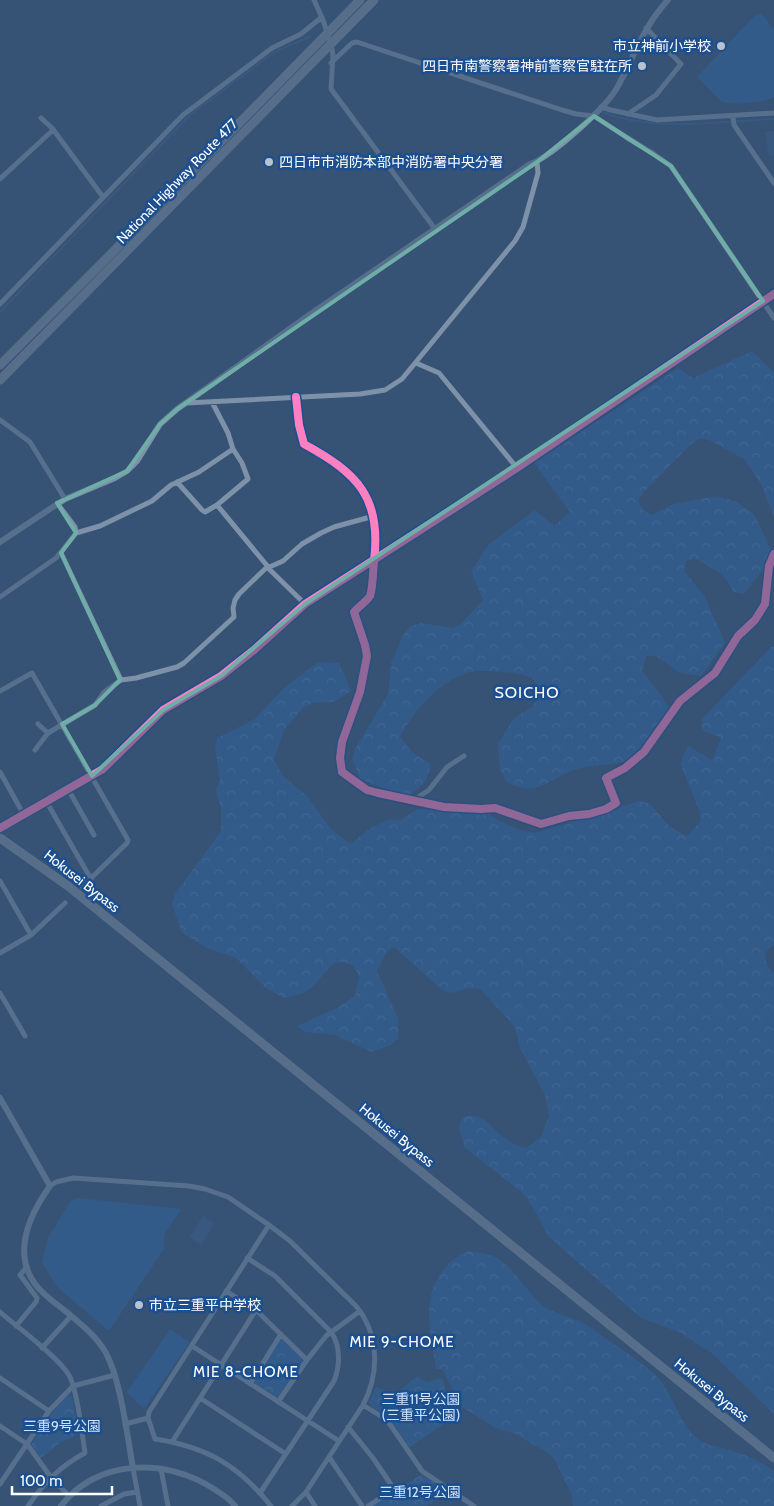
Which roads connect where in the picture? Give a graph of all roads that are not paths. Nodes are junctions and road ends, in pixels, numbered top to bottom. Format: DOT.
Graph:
graph roads {
  1 [pos="314,0"];
  2 [pos="360,0"];
  3 [pos="374,0"];
  4 [pos="668,0"];
  5 [pos="322,16"];
  6 [pos="646,28"];
  7 [pos="328,33"];
  8 [pos="331,44"];
  9 [pos="331,63"];
  10 [pos="598,111"];
  11 [pos="774,113"];
  12 [pos="628,114"];
  13 [pos="733,117"];
  14 [pos="40,118"];
  15 [pos="53,130"];
  16 [pos="537,162"];
  17 [pos="0,179"];
  18 [pos="774,184"];
  19 [pos="103,198"];
  20 [pos="435,229"];
  21 [pos="774,294"];
  22 [pos="763,301"];
  23 [pos="0,304"];
  24 [pos="774,318"];
  25 [pos="416,363"];
  26 [pos="0,365"];
  27 [pos="0,380"];
  28 [pos="296,397"];
  29 [pos="212,402"];
  30 [pos="186,403"];
  31 [pos="0,420"];
  32 [pos="233,449"];
  33 [pos="517,468"];
  34 [pos="177,482"];
  35 [pos="65,499"];
  36 [pos="57,503"];
  37 [pos="217,505"];
  38 [pos="374,516"];
  39 [pos="76,533"];
  40 [pos="0,542"];
  41 [pos="61,553"];
  42 [pos="774,554"];
  43 [pos="375,558"];
  44 [pos="268,568"];
  45 [pos="0,597"];
  46 [pos="305,604"];
  47 [pos="121,680"];
  48 [pos="0,691"];
  49 [pos="38,724"];
  50 [pos="62,724"];
  51 [pos="48,732"];
  52 [pos="34,750"];
  53 [pos="464,756"];
  54 [pos="0,772"];
  55 [pos="92,776"];
  56 [pos="68,789"];
  57 [pos="46,801"];
  58 [pos="412,801"];
  59 [pos="94,835"];
  60 [pos="0,838"];
  61 [pos="90,879"];
  62 [pos="0,881"];
  63 [pos="82,887"];
  64 [pos="65,903"];
  65 [pos="31,935"];
  66 [pos="0,953"];
  67 [pos="0,993"];
  68 [pos="25,1036"];
  69 [pos="0,1098"];
  70 [pos="50,1186"];
  71 [pos="269,1225"];
  72 [pos="247,1258"];
  73 [pos="27,1267"];
  74 [pos="226,1291"];
  75 [pos="256,1310"];
  76 [pos="360,1311"];
  77 [pos="0,1312"];
  78 [pos="71,1316"];
  79 [pos="16,1326"];
  80 [pos="331,1332"];
  81 [pos="281,1334"];
  82 [pos="192,1346"];
  83 [pos="42,1348"];
  84 [pos="307,1360"];
  85 [pos="220,1365"];
  86 [pos="115,1375"];
  87 [pos="0,1378"];
  88 [pos="250,1384"];
  89 [pos="73,1386"];
  90 [pos="200,1398"];
  91 [pos="278,1402"];
  92 [pos="363,1405"];
  93 [pos="49,1411"];
  94 [pos="148,1418"];
  95 [pos="308,1421"];
  96 [pos="125,1424"];
  97 [pos="0,1426"];
  98 [pos="348,1427"];
  99 [pos="339,1441"];
  100 [pos="172,1442"];
  101 [pos="27,1444"];
  102 [pos="286,1454"];
  103 [pos="329,1457"];
  104 [pos="774,1458"];
  105 [pos="133,1468"];
  106 [pos="161,1469"];
  107 [pos="2,1475"];
  108 [pos="50,1476"];
  109 [pos="0,1484"];
  110 [pos="137,1492"];
  111 [pos="306,1492"];
  112 [pos="260,1493"];
  113 [pos="69,1496"];
  114 [pos="28,1506"];
  115 [pos="61,1506"];
  116 [pos="102,1506"];
  117 [pos="140,1506"];
  118 [pos="168,1506"];
  119 [pos="235,1506"];
  120 [pos="271,1506"];
  121 [pos="292,1506"];
  122 [pos="315,1506"];
  123 [pos="362,1506"];
  124 [pos="368,1506"];
  125 [pos="474,1506"];
  1 -- 5 [label="street"];
  2 -- 7 [label="highway, National Highway Route 477"];
  3 -- 8 [label="highway, National Highway Route 477"];
  4 -- 6 [label="street"];
  5 -- 7 [label="street"];
  5 -- 19 [label="street"];
  6 -- 10 [label="street"];
  6 -- 12 [label="street"];
  7 -- 8 [label="street"];
  7 -- 26 [label="highway, National Highway Route 477"];
  8 -- 9 [label="street"];
  8 -- 27 [label="highway, National Highway Route 477"];
  9 -- 10 [label="street"];
  9 -- 20 [label="street"];
  10 -- 12 [label="street"];
  10 -- 16 [label="street"];
  10 -- 22 [label="street"];
  11 -- 13 [label="street"];
  12 -- 13 [label="street"];
  13 -- 18 [label="street"];
  14 -- 15 [label="street"];
  15 -- 17 [label="street"];
  15 -- 19 [label="street"];
  16 -- 20 [label="street"];
  16 -- 25 [label="street"];
  19 -- 23 [label="street"];
  20 -- 30 [label="street"];
  21 -- 22 [label="street"];
  22 -- 24 [label="street"];
  22 -- 33 [label="street"];
  25 -- 28 [label="street"];
  25 -- 33 [label="street"];
  28 -- 29 [label="street"];
  28 -- 38 [label="street"];
  29 -- 30 [label="street"];
  29 -- 32 [label="street"];
  30 -- 35 [label="street"];
  31 -- 35 [label="street"];
  32 -- 34 [label="street"];
  32 -- 37 [label="street"];
  33 -- 43 [label="street"];
  34 -- 37 [label="street"];
  34 -- 39 [label="street"];
  35 -- 36 [label="street"];
  36 -- 39 [label="street"];
  36 -- 40 [label="street"];
  37 -- 44 [label="street"];
  38 -- 43 [label="street"];
  38 -- 44 [label="street"];
  39 -- 41 [label="street"];
  41 -- 45 [label="street"];
  41 -- 47 [label="street"];
  42 -- 58 [label="street"];
  43 -- 46 [label="street"];
  43 -- 58 [label="street"];
  44 -- 46 [label="street"];
  44 -- 47 [label="street"];
  46 -- 55 [label="street"];
  47 -- 50 [label="street"];
  48 -- 50 [label="street"];
  49 -- 51 [label="street"];
  50 -- 51 [label="street"];
  50 -- 55 [label="street"];
  51 -- 52 [label="street"];
  53 -- 58 [label="street"];
  54 -- 57 [label="street"];
  55 -- 56 [label="street"];
  55 -- 61 [label="street"];
  56 -- 57 [label="street"];
  56 -- 59 [label="street"];
  57 -- 61 [label="street"];
  60 -- 104 [label="highway, Hokusei Bypass"];
  61 -- 63 [label="street"];
  62 -- 65 [label="street"];
  64 -- 65 [label="street"];
  65 -- 66 [label="street"];
  67 -- 68 [label="street"];
  69 -- 70 [label="street"];
  70 -- 71 [label="street"];
  70 -- 73 [label="street"];
  71 -- 72 [label="street"];
  71 -- 76 [label="street"];
  72 -- 74 [label="street"];
  72 -- 80 [label="street"];
  73 -- 78 [label="street"];
  73 -- 79 [label="street"];
  74 -- 75 [label="street"];
  74 -- 82 [label="street"];
  75 -- 81 [label="street"];
  75 -- 85 [label="street"];
  76 -- 80 [label="street"];
  76 -- 92 [label="street"];
  77 -- 79 [label="street"];
  78 -- 83 [label="street"];
  78 -- 86 [label="street"];
  79 -- 83 [label="street"];
  80 -- 84 [label="street"];
  80 -- 95 [label="street"];
  81 -- 84 [label="street"];
  81 -- 88 [label="street"];
  82 -- 85 [label="street"];
  82 -- 94 [label="street"];
  83 -- 89 [label="street"];
  84 -- 91 [label="street"];
  85 -- 88 [label="street"];
  85 -- 90 [label="street"];
  86 -- 89 [label="street"];
  86 -- 96 [label="street"];
  87 -- 93 [label="street"];
  88 -- 91 [label="street"];
  89 -- 93 [label="street"];
  89 -- 108 [label="street"];
  90 -- 100 [label="street"];
  90 -- 102 [label="street"];
  91 -- 95 [label="street"];
  92 -- 98 [label="street"];
  92 -- 125 [label="street"];
  93 -- 101 [label="street"];
  94 -- 96 [label="street"];
  94 -- 100 [label="street"];
  95 -- 99 [label="street"];
  95 -- 102 [label="street"];
  96 -- 105 [label="street"];
  97 -- 101 [label="street"];
  98 -- 99 [label="street"];
  98 -- 124 [label="street"];
  99 -- 103 [label="street"];
  100 -- 112 [label="street"];
  101 -- 107 [label="street"];
  101 -- 108 [label="street"];
  102 -- 112 [label="street"];
  103 -- 111 [label="street"];
  103 -- 123 [label="street"];
  105 -- 106 [label="street"];
  105 -- 110 [label="street"];
  105 -- 113 [label="street"];
  106 -- 118 [label="street"];
  106 -- 119 [label="street"];
  107 -- 109 [label="street"];
  108 -- 113 [label="street"];
  108 -- 114 [label="street"];
  110 -- 116 [label="street"];
  110 -- 117 [label="street"];
  111 -- 121 [label="street"];
  111 -- 122 [label="street"];
  112 -- 120 [label="street"];
  113 -- 115 [label="street"];
}
